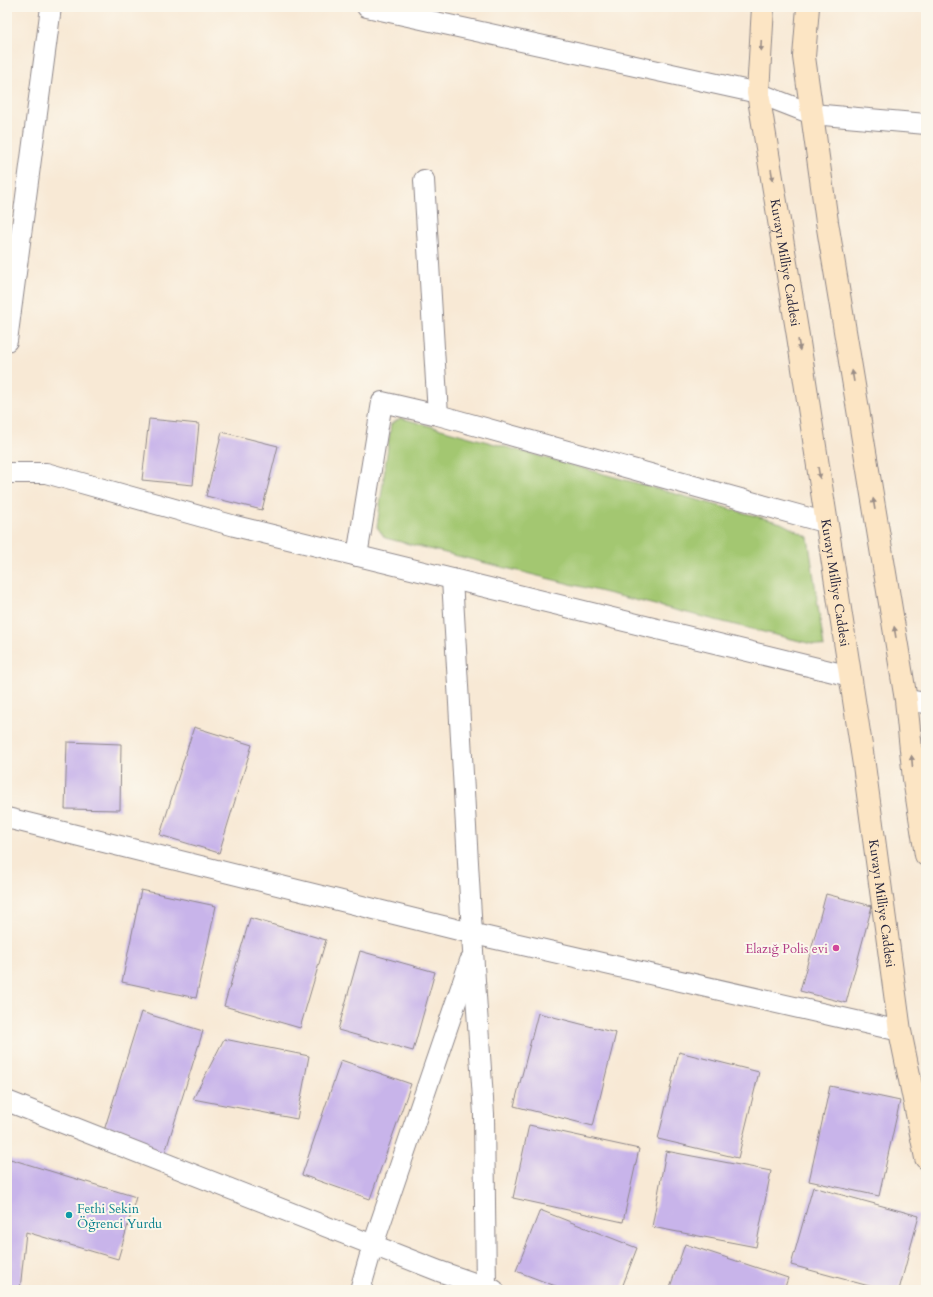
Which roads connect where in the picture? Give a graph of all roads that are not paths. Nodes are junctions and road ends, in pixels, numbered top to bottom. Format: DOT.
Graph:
graph roads {
  1 [pos="51,7"];
  2 [pos="367,7"];
  3 [pos="763,7"];
  4 [pos="808,7"];
  5 [pos="426,13"];
  6 [pos="758,93"];
  7 [pos="812,114"];
  8 [pos="926,124"];
  9 [pos="424,180"];
  10 [pos="7,341"];
  11 [pos="438,415"];
  12 [pos="7,473"];
  13 [pos="826,523"];
  14 [pos="357,556"];
  15 [pos="452,579"];
  16 [pos="850,676"];
  17 [pos="916,702"];
  18 [pos="7,818"];
  19 [pos="926,855"];
  20 [pos="472,942"];
  21 [pos="900,1031"];
  22 [pos="7,1101"];
  23 [pos="926,1158"];
  24 [pos="373,1245"];
  25 [pos="489,1289"];
  26 [pos="360,1290"];
  1 -- 10 [label="street"];
  2 -- 5 [label="street"];
  3 -- 6 [label="main road, Kuvayı Milliye Caddesi, one-way"];
  4 -- 7 [label="main road"];
  5 -- 6 [label="street"];
  6 -- 7 [label="street"];
  6 -- 13 [label="main road, Kuvayı Milliye Caddesi, one-way"];
  7 -- 8 [label="street"];
  17 -- 7 [label="main road, one-way"];
  9 -- 11 [label="street"];
  11 -- 13 [label="street"];
  11 -- 14 [label="street"];
  12 -- 14 [label="street"];
  13 -- 16 [label="main road, Kuvayı Milliye Caddesi"];
  14 -- 15 [label="street"];
  15 -- 16 [label="street"];
  15 -- 20 [label="street"];
  16 -- 21 [label="main road, Kuvayı Milliye Caddesi"];
  19 -- 17 [label="main road, one-way"];
  18 -- 20 [label="street"];
  20 -- 21 [label="street"];
  20 -- 24 [label="street"];
  20 -- 25 [label="street"];
  21 -- 23 [label="main road, Kuvayı Milliye Caddesi"];
  22 -- 24 [label="street"];
  24 -- 25 [label="street"];
  24 -- 26 [label="street"];
}
